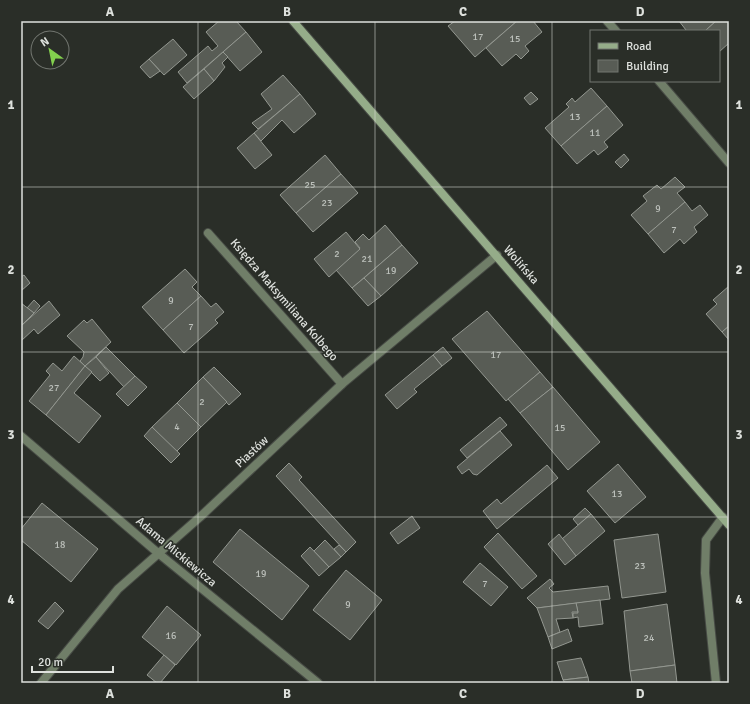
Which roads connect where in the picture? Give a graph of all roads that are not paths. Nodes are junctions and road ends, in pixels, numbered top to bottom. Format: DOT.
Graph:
graph roads {
  1 [pos="293,21"];
  2 [pos="607,21"];
  3 [pos="615,30"];
  4 [pos="660,82"];
  5 [pos="729,163"];
  6 [pos="208,233"];
  7 [pos="497,255"];
  8 [pos="342,384"];
  9 [pos="21,436"];
  10 [pos="722,517"];
  11 [pos="729,525"];
  12 [pos="158,553"];
  13 [pos="41,683"];
  14 [pos="318,683"];
  15 [pos="716,683"];
  1 -- 7 [label="street, Wolińska"];
  2 -- 3 [label="street"];
  4 -- 5 [label="street"];
  6 -- 8 [label="street, Księdza Maksymiliana Kolbego"];
  7 -- 8 [label="street, Piastów"];
  7 -- 10 [label="street, Wolińska"];
  8 -- 12 [label="street, Piastów"];
  9 -- 12 [label="street, Adama Mickiewicza"];
  10 -- 11 [label="street, Wolińska"];
  10 -- 15 [label="street"];
  12 -- 13 [label="street, Piastów"];
  12 -- 14 [label="street, Adama Mickiewicza"];
}
